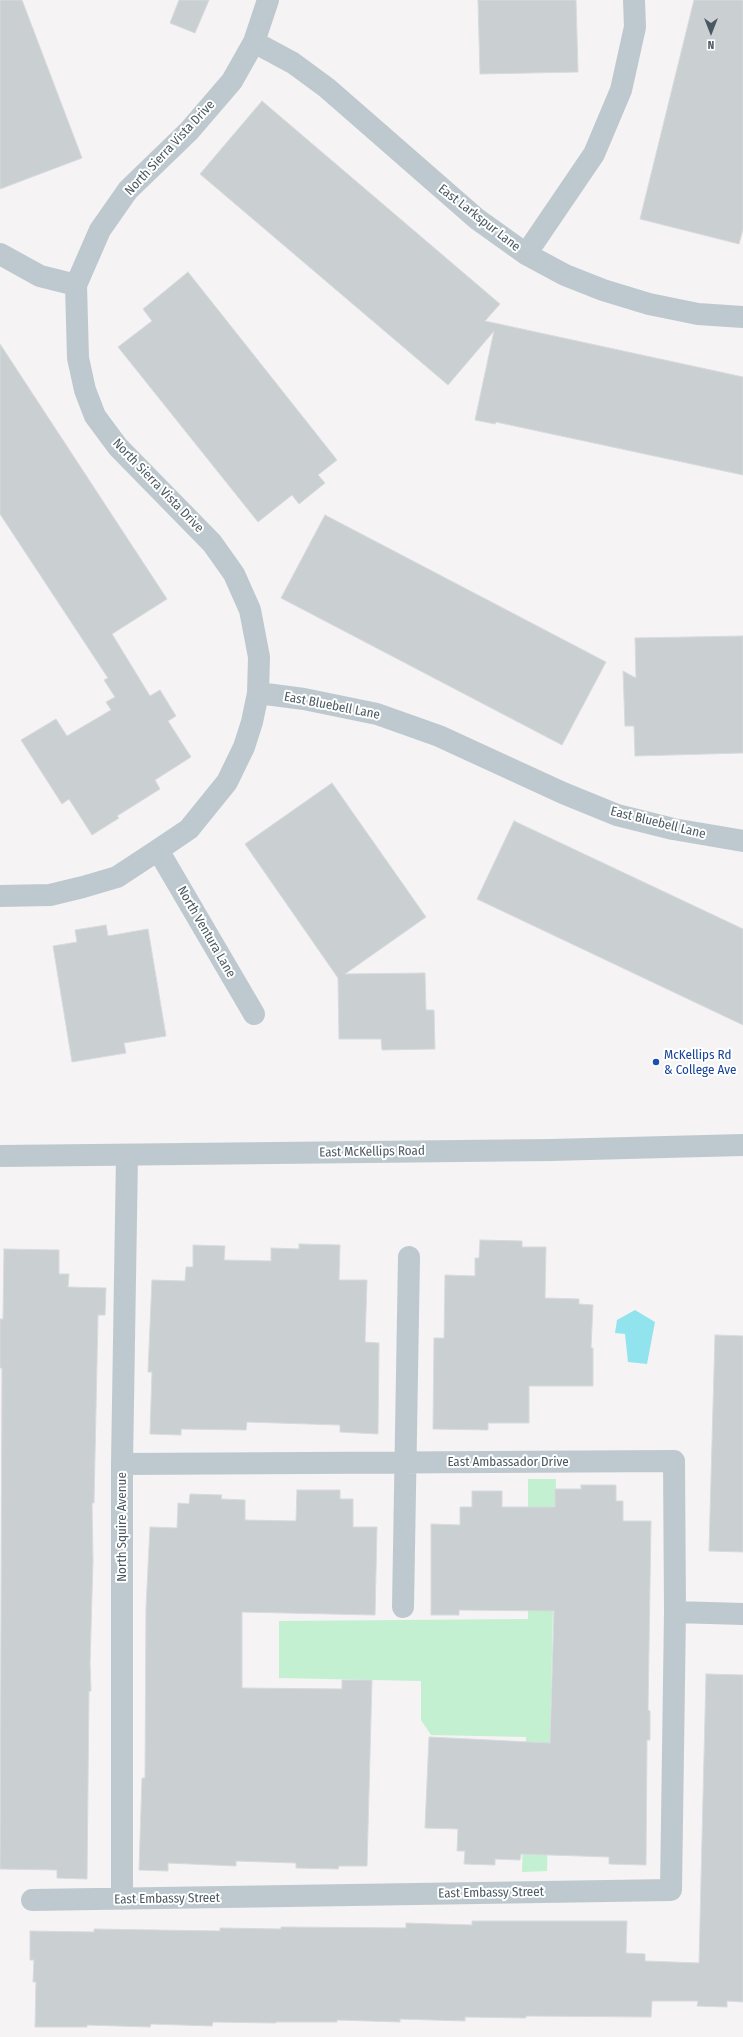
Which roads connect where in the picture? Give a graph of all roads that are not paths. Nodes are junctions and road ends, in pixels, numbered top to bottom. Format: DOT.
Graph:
graph roads {
  1 [pos="268,0"];
  2 [pos="634,0"];
  3 [pos="254,42"];
  4 [pos="0,254"];
  5 [pos="526,254"];
  6 [pos="76,285"];
  7 [pos="743,316"];
  8 [pos="258,693"];
  9 [pos="743,841"];
  10 [pos="158,850"];
  11 [pos="0,896"];
  12 [pos="254,1014"];
  13 [pos="743,1145"];
  14 [pos="127,1155"];
  15 [pos="0,1156"];
  16 [pos="408,1257"];
  17 [pos="405,1462"];
  18 [pos="122,1464"];
  19 [pos="403,1607"];
  20 [pos="675,1612"];
  21 [pos="743,1614"];
  22 [pos="122,1899"];
  23 [pos="32,1900"];
  1 -- 3 [label="street, North Sierra Vista Drive"];
  2 -- 5 [label="street"];
  3 -- 5 [label="street, East Larkspur Lane"];
  3 -- 6 [label="street, North Sierra Vista Drive"];
  4 -- 6 [label="street"];
  5 -- 7 [label="street, East Larkspur Lane"];
  6 -- 8 [label="street, North Sierra Vista Drive"];
  8 -- 9 [label="street, East Bluebell Lane"];
  8 -- 10 [label="street"];
  10 -- 11 [label="street"];
  10 -- 12 [label="street, North Ventura Lane"];
  13 -- 14 [label="street, East McKellips Road"];
  14 -- 15 [label="street, East McKellips Road"];
  14 -- 18 [label="street, North Squire Avenue"];
  16 -- 17 [label="street"];
  17 -- 18 [label="street, East Ambassador Drive"];
  17 -- 19 [label="street"];
  17 -- 20 [label="street, East Ambassador Drive"];
  18 -- 22 [label="street, North Squire Avenue"];
  20 -- 21 [label="street"];
  20 -- 22 [label="street, East Embassy Street"];
  22 -- 23 [label="street, East Embassy Street"];
}
